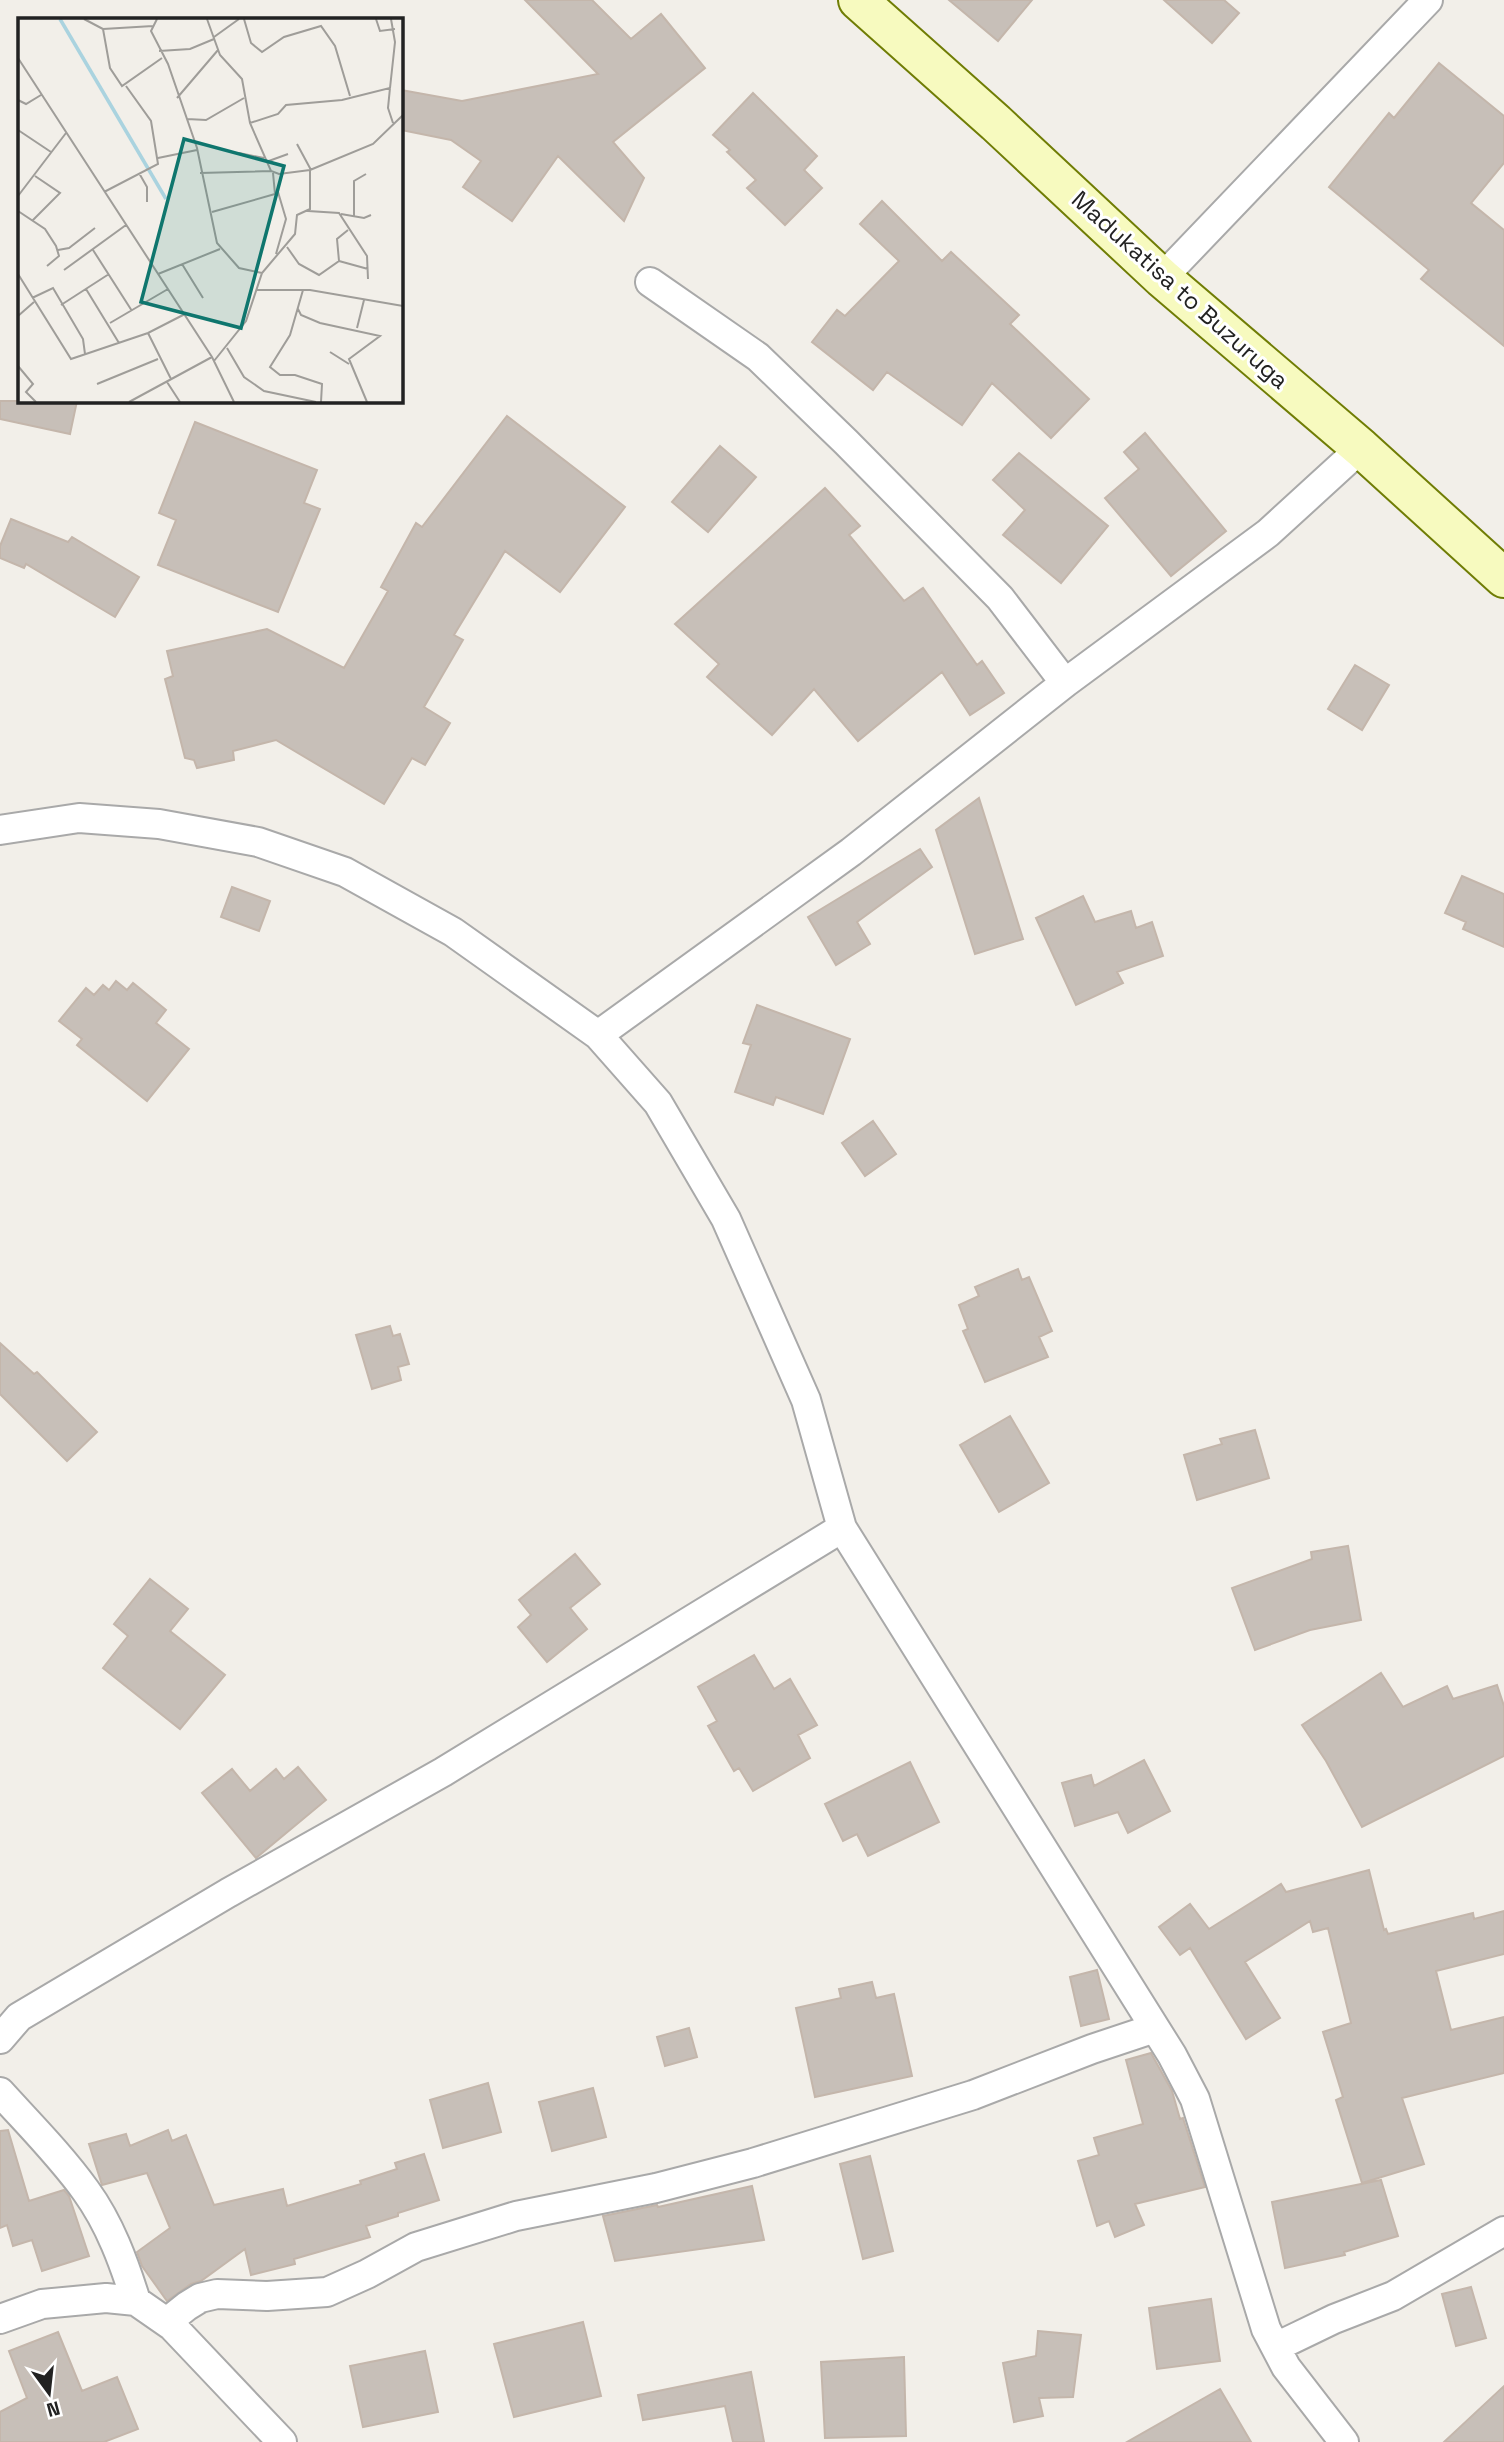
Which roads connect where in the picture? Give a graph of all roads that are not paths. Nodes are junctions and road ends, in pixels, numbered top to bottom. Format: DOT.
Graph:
graph roads {
  1 [pos="858,0"];
  2 [pos="1427,0"];
  3 [pos="1162,278"];
  4 [pos="650,282"];
  5 [pos="1361,448"];
  6 [pos="1504,578"];
  7 [pos="1065,683"];
  8 [pos="0,831"];
  9 [pos="598,1035"];
  10 [pos="842,1528"];
  11 [pos="1155,2028"];
  12 [pos="0,2039"];
  13 [pos="0,2092"];
  14 [pos="1504,2231"];
  15 [pos="136,2301"];
  16 [pos="0,2319"];
  17 [pos="167,2322"];
  18 [pos="1276,2347"];
  19 [pos="266,2438"];
  20 [pos="1344,2442"];
  1 -- 3 [label="main road, Madukatisa to Buzuruga"];
  2 -- 3 [label="street"];
  3 -- 5 [label="main road, Madukatisa to Buzuruga"];
  4 -- 7 [label="street"];
  5 -- 6 [label="main road, Madukatisa to Buzuruga"];
  5 -- 7 [label="street"];
  7 -- 9 [label="street"];
  8 -- 9 [label="street"];
  9 -- 10 [label="street"];
  10 -- 11 [label="street"];
  10 -- 12 [label="street"];
  11 -- 17 [label="street"];
  11 -- 18 [label="street"];
  13 -- 15 [label="street"];
  14 -- 18 [label="street"];
  15 -- 16 [label="street"];
  15 -- 17 [label="street"];
  17 -- 19 [label="street"];
  18 -- 20 [label="street"];
}
